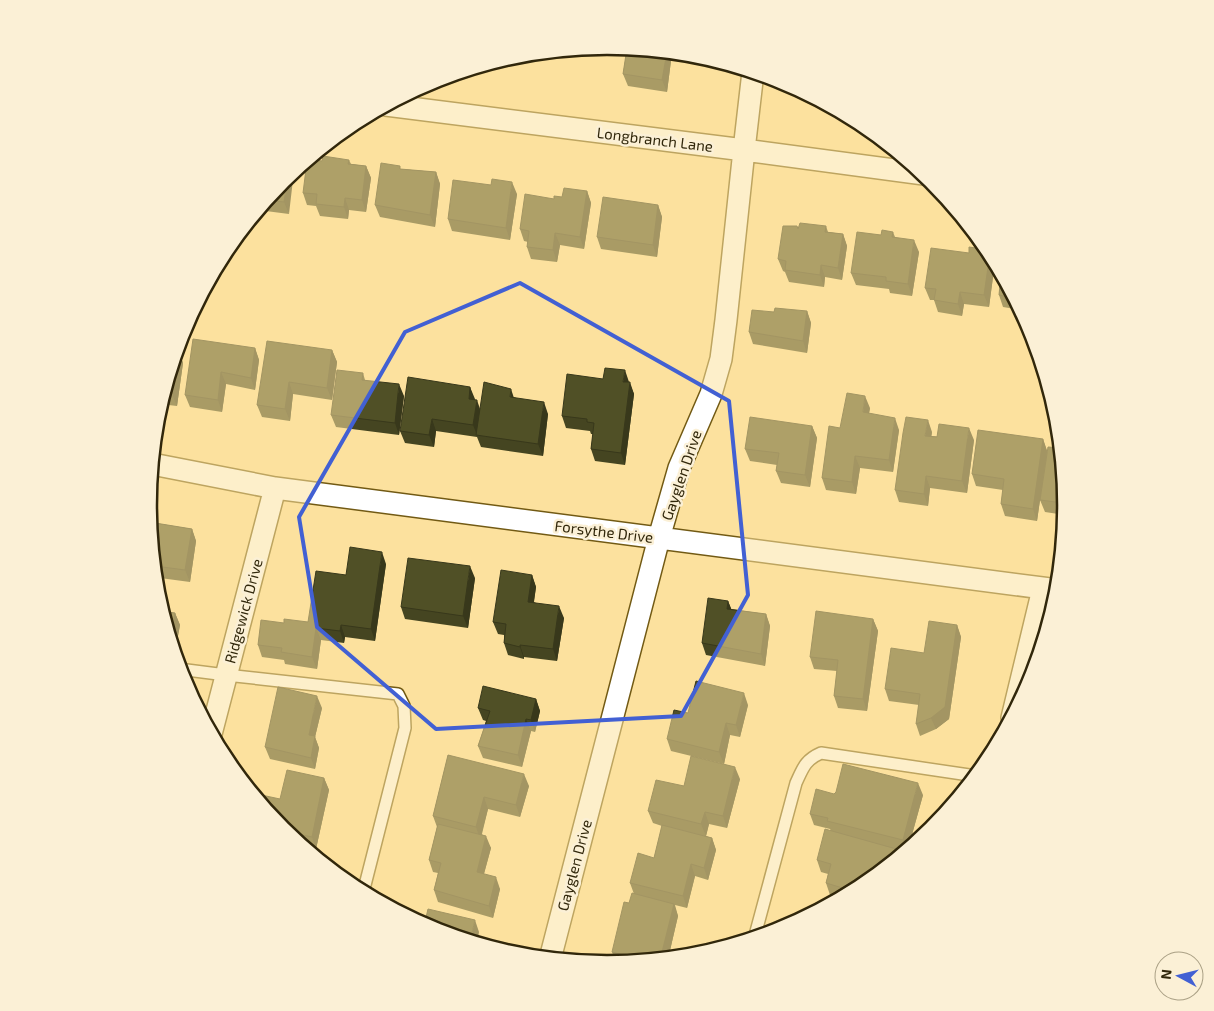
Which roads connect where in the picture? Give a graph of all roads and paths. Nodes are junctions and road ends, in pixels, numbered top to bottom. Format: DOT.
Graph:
graph roads {
  1 [pos="752,79"];
  2 [pos="398,106"];
  3 [pos="744,150"];
  4 [pos="910,172"];
  5 [pos="158,465"];
  6 [pos="276,488"];
  7 [pos="659,538"];
  8 [pos="1050,589"];
  9 [pos="1046,606"];
  10 [pos="1028,666"];
  11 [pos="188,669"];
  12 [pos="226,675"];
  13 [pos="213,724"];
  14 [pos="968,775"];
  15 [pos="365,885"];
  16 [pos="756,931"];
  17 [pos="552,952"];
  1 -- 3 [label="street, Gayglen Drive"];
  2 -- 3 [label="street, Longbranch Lane"];
  3 -- 4 [label="street, Longbranch Lane"];
  3 -- 7 [label="street, Gayglen Drive"];
  5 -- 6 [label="street, Forsythe Drive"];
  6 -- 7 [label="street, Forsythe Drive"];
  6 -- 12 [label="street, Ridgewick Drive"];
  7 -- 8 [label="street, Forsythe Drive"];
  7 -- 17 [label="street, Gayglen Drive"];
  9 -- 10 [label="street"];
  11 -- 12 [label="lane"];
  12 -- 13 [label="street, Ridgewick Drive"];
  12 -- 15 [label="lane"];
  14 -- 16 [label="lane"];
}
